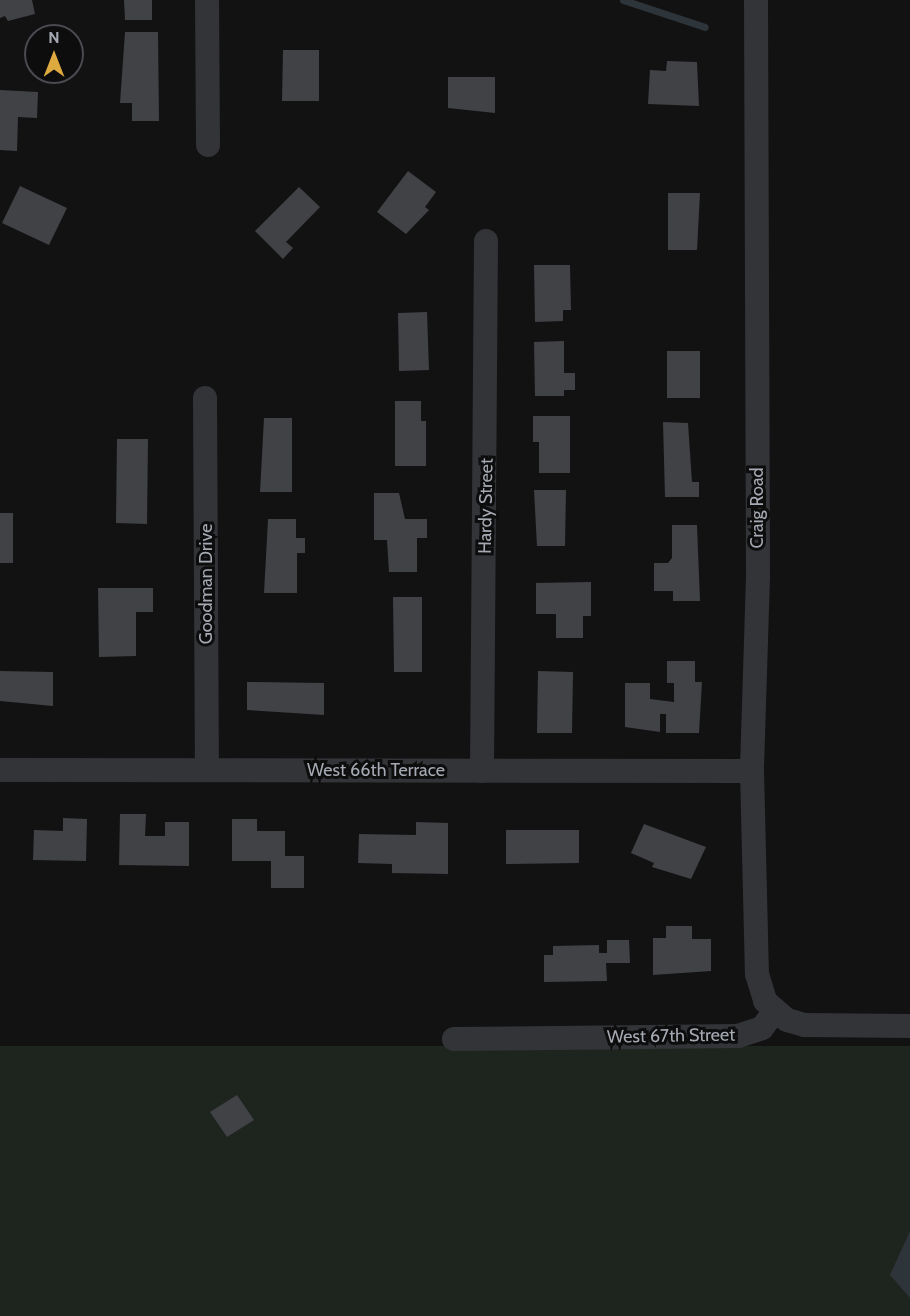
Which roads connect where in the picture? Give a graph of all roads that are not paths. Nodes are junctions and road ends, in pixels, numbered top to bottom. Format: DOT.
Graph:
graph roads {
  1 [pos="207,0"];
  2 [pos="756,0"];
  3 [pos="208,145"];
  4 [pos="486,241"];
  5 [pos="205,398"];
  6 [pos="0,770"];
  7 [pos="207,770"];
  8 [pos="482,771"];
  9 [pos="752,771"];
  10 [pos="775,1011"];
  11 [pos="910,1026"];
  12 [pos="454,1039"];
  1 -- 3 [label="street"];
  2 -- 9 [label="street, Craig Road"];
  4 -- 8 [label="street, Hardy Street"];
  5 -- 7 [label="street, Goodman Drive"];
  6 -- 7 [label="street, West 66th Terrace"];
  7 -- 8 [label="street, West 66th Terrace"];
  8 -- 9 [label="street, West 66th Terrace"];
  9 -- 10 [label="street, Craig Road"];
  10 -- 11 [label="street"];
  10 -- 12 [label="street, West 67th Street"];
}
